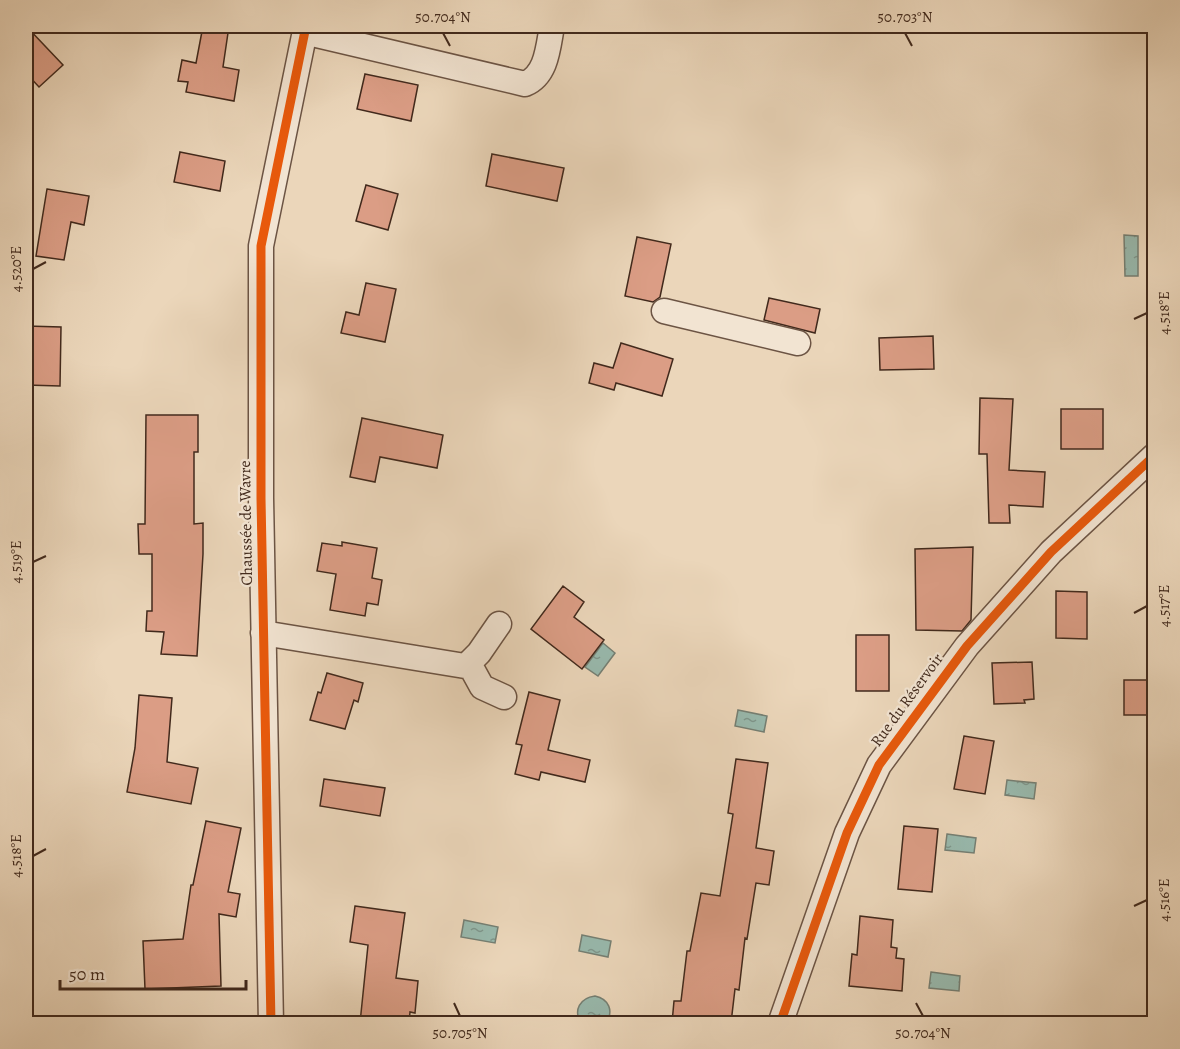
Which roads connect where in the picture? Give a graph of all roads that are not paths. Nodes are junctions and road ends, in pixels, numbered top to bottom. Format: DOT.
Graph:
graph roads {
  1 [pos="552,26"];
  2 [pos="305,29"];
  3 [pos="664,311"];
  4 [pos="798,343"];
  5 [pos="1155,456"];
  6 [pos="499,624"];
  7 [pos="263,633"];
  8 [pos="466,666"];
  9 [pos="504,697"];
  10 [pos="271,1023"];
  11 [pos="780,1023"];
  1 -- 2 [label="street"];
  2 -- 7 [label="street, Chaussée de Wavre"];
  3 -- 4 [label="street"];
  5 -- 11 [label="street, Rue du Réservoir"];
  6 -- 8 [label="street"];
  7 -- 8 [label="street"];
  7 -- 10 [label="street, Chaussée de Wavre"];
  8 -- 9 [label="street"];
}
